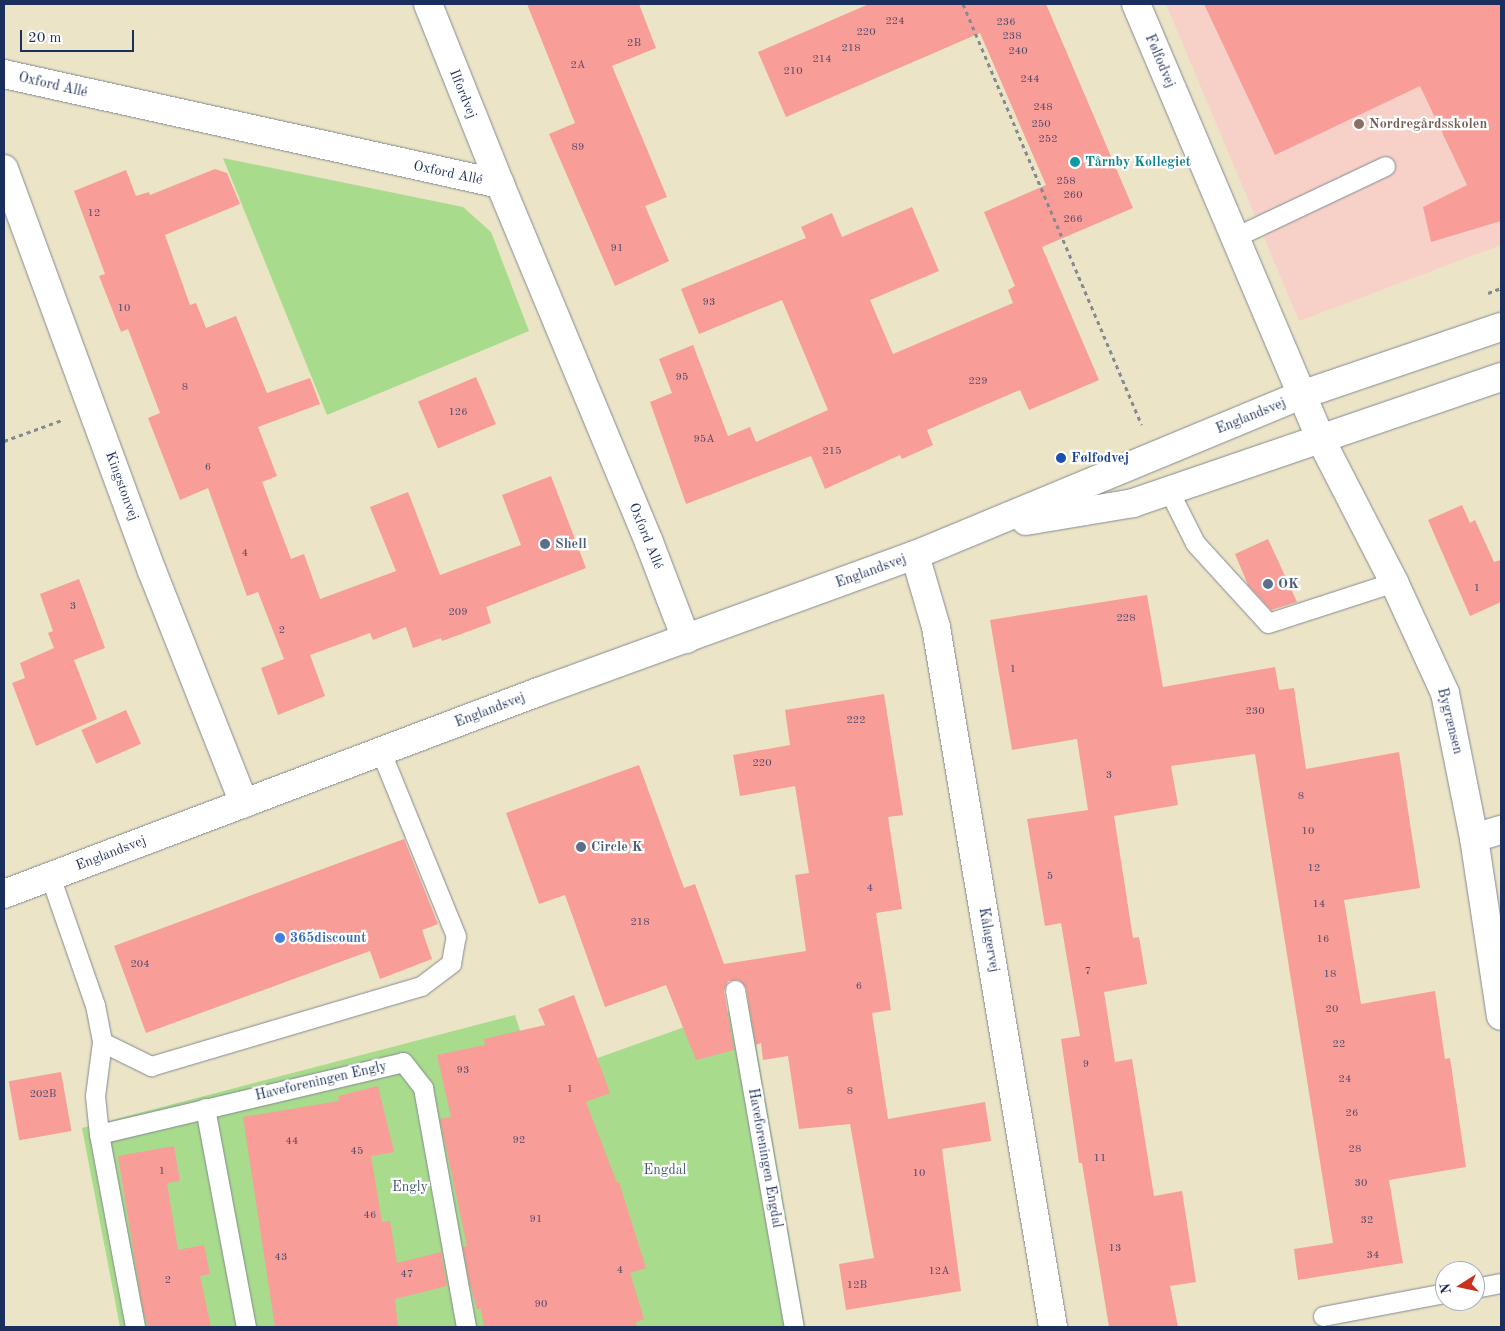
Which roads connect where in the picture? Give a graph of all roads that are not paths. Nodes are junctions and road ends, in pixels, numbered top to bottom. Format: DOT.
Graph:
graph roads {
  1 [pos="428,4"];
  2 [pos="1136,4"];
  3 [pos="4,74"];
  4 [pos="1385,166"];
  5 [pos="4,169"];
  6 [pos="500,184"];
  7 [pos="1235,237"];
  8 [pos="1501,326"];
  9 [pos="1501,377"];
  10 [pos="1301,395"];
  11 [pos="1321,440"];
  12 [pos="1169,491"];
  13 [pos="978,529"];
  14 [pos="915,555"];
  15 [pos="1394,582"];
  16 [pos="686,639"];
  17 [pos="381,752"];
  18 [pos="244,803"];
  19 [pos="1501,830"];
  20 [pos="1474,838"];
  21 [pos="50,876"];
  22 [pos="4,894"];
  23 [pos="735,990"];
  24 [pos="1501,1016"];
  25 [pos="102,1042"];
  26 [pos="205,1108"];
  27 [pos="99,1134"];
  28 [pos="1501,1283"];
  29 [pos="1485,1286"];
  30 [pos="1435,1295"];
  31 [pos="1323,1316"];
  32 [pos="135,1327"];
  33 [pos="246,1327"];
  34 [pos="466,1327"];
  35 [pos="794,1327"];
  36 [pos="1053,1327"];
  1 -- 6 [label="street, Ilfordvej"];
  2 -- 7 [label="street, Følfodvej"];
  3 -- 6 [label="street, Oxford Allé"];
  4 -- 7 [label="lane"];
  5 -- 18 [label="street, Kingstonvej"];
  6 -- 16 [label="street, Oxford Allé"];
  7 -- 10 [label="street, Følfodvej"];
  8 -- 10 [label="street, Englandsvej"];
  9 -- 11 [label="street, Englandsvej"];
  10 -- 11 [label="street, Bygrænsen"];
  10 -- 13 [label="street, Englandsvej"];
  11 -- 12 [label="street, Englandsvej"];
  11 -- 15 [label="street, Bygrænsen"];
  12 -- 13 [label="street, Englandsvej"];
  12 -- 15 [label="lane"];
  13 -- 14 [label="street, Englandsvej"];
  14 -- 16 [label="street, Englandsvej"];
  14 -- 36 [label="street, Kålagervej"];
  15 -- 20 [label="street, Bygrænsen"];
  16 -- 17 [label="street, Englandsvej"];
  17 -- 18 [label="street, Englandsvej"];
  17 -- 25 [label="lane"];
  18 -- 21 [label="street, Englandsvej"];
  19 -- 20 [label="street"];
  20 -- 24 [label="street, Bygrænsen"];
  21 -- 22 [label="street, Englandsvej"];
  21 -- 25 [label="lane"];
  23 -- 35 [label="lane, Haveforeningen Engdal"];
  25 -- 27 [label="lane"];
  26 -- 27 [label="lane, Haveforeningen Engly"];
  26 -- 33 [label="lane"];
  26 -- 34 [label="lane, Haveforeningen Engly"];
  27 -- 32 [label="lane"];
  28 -- 29 [label="lane"];
  30 -- 31 [label="lane"];
}
